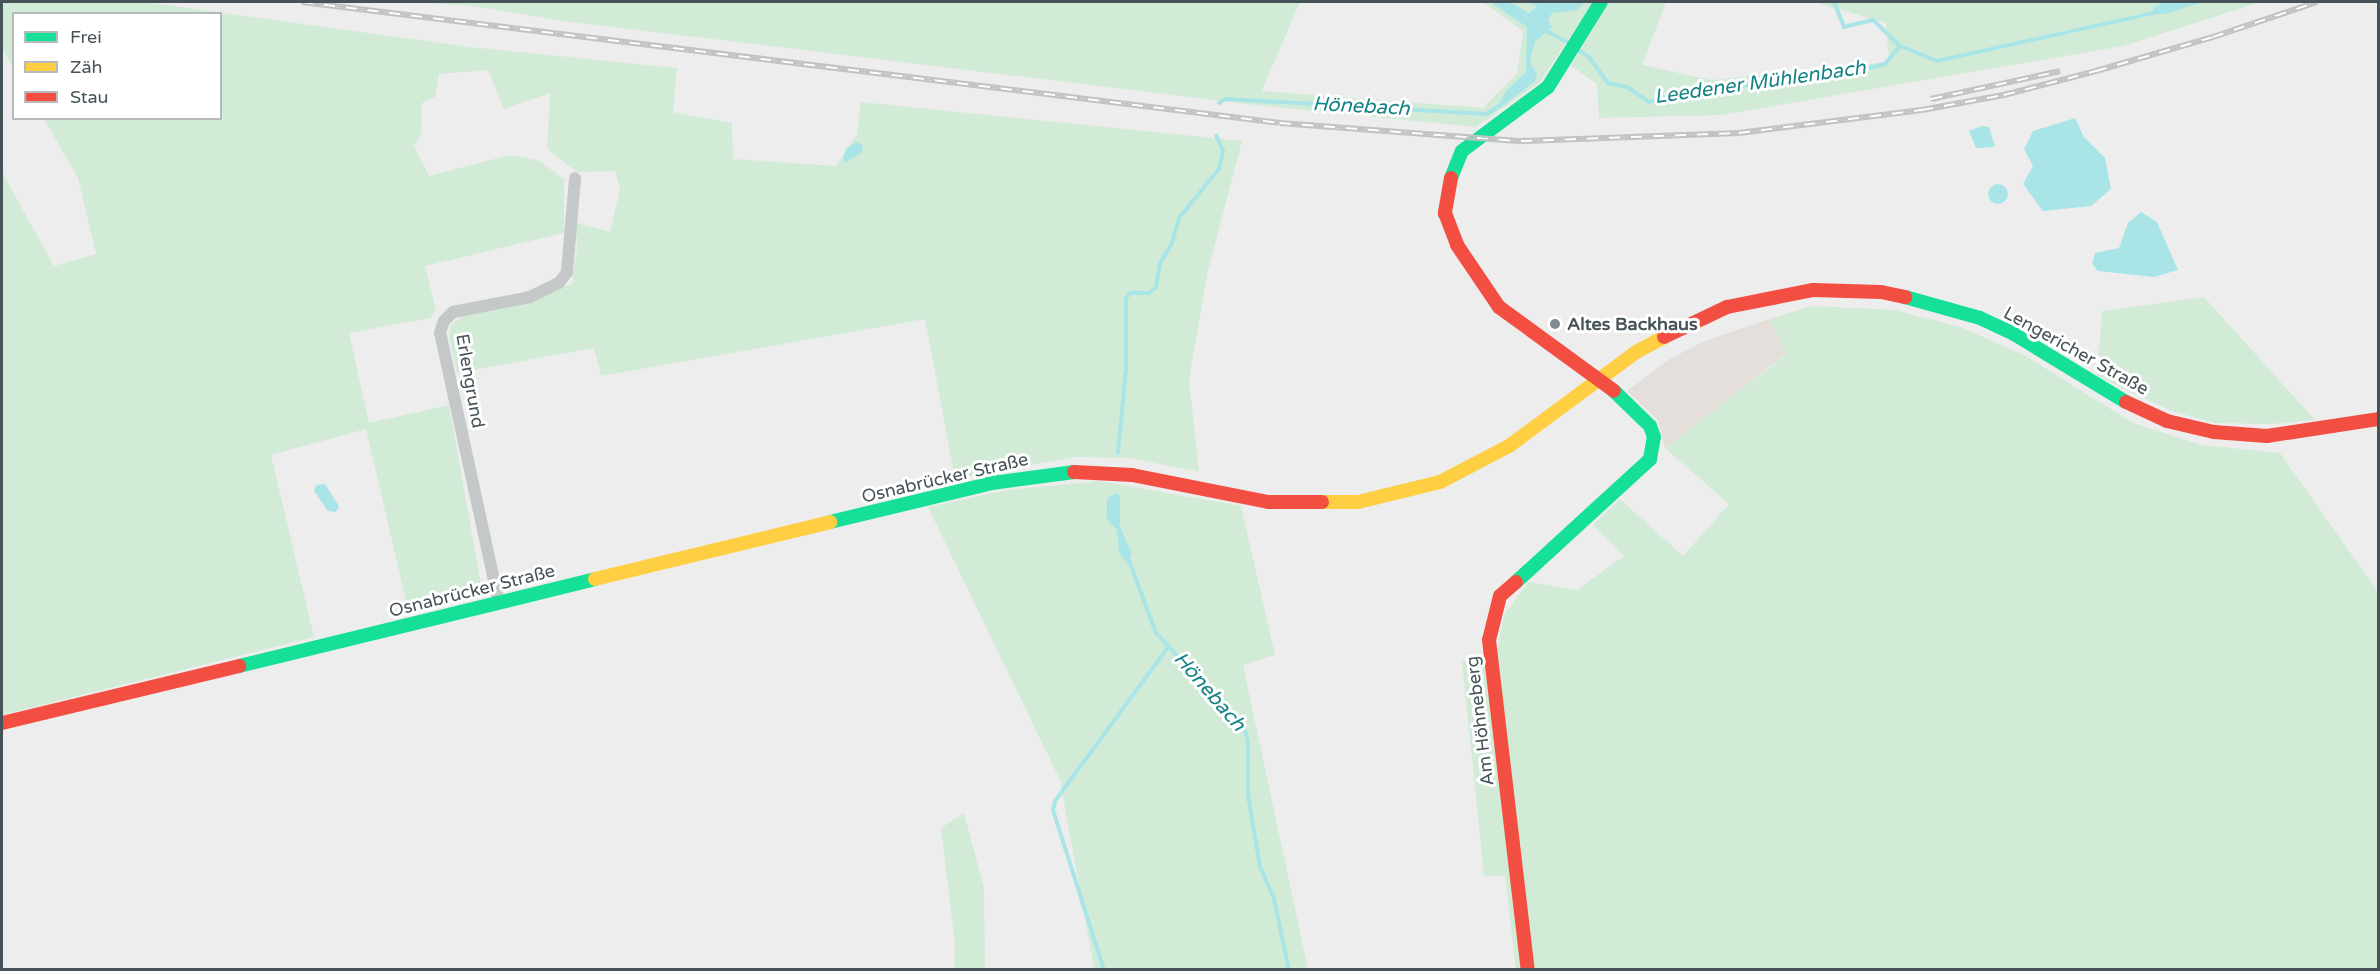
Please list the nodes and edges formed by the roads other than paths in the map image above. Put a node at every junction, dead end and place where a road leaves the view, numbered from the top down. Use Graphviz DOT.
graph roads {
  1 [pos="1601,2"];
  2 [pos="575,178"];
  3 [pos="1934,303"];
  4 [pos="1600,378"];
  5 [pos="2379,419"];
  6 [pos="499,603"];
  7 [pos="2,723"];
  8 [pos="1528,969"];
  1 -- 4 [label="main road"];
  2 -- 6 [label="street, Erlengrund"];
  3 -- 4 [label="main road, Osnabrücker Straße"];
  3 -- 5 [label="main road, Lengericher Straße"];
  4 -- 6 [label="main road, Osnabrücker Straße"];
  4 -- 8 [label="main road, Am Höhneberg"];
  6 -- 7 [label="main road, Osnabrücker Straße"];
}
